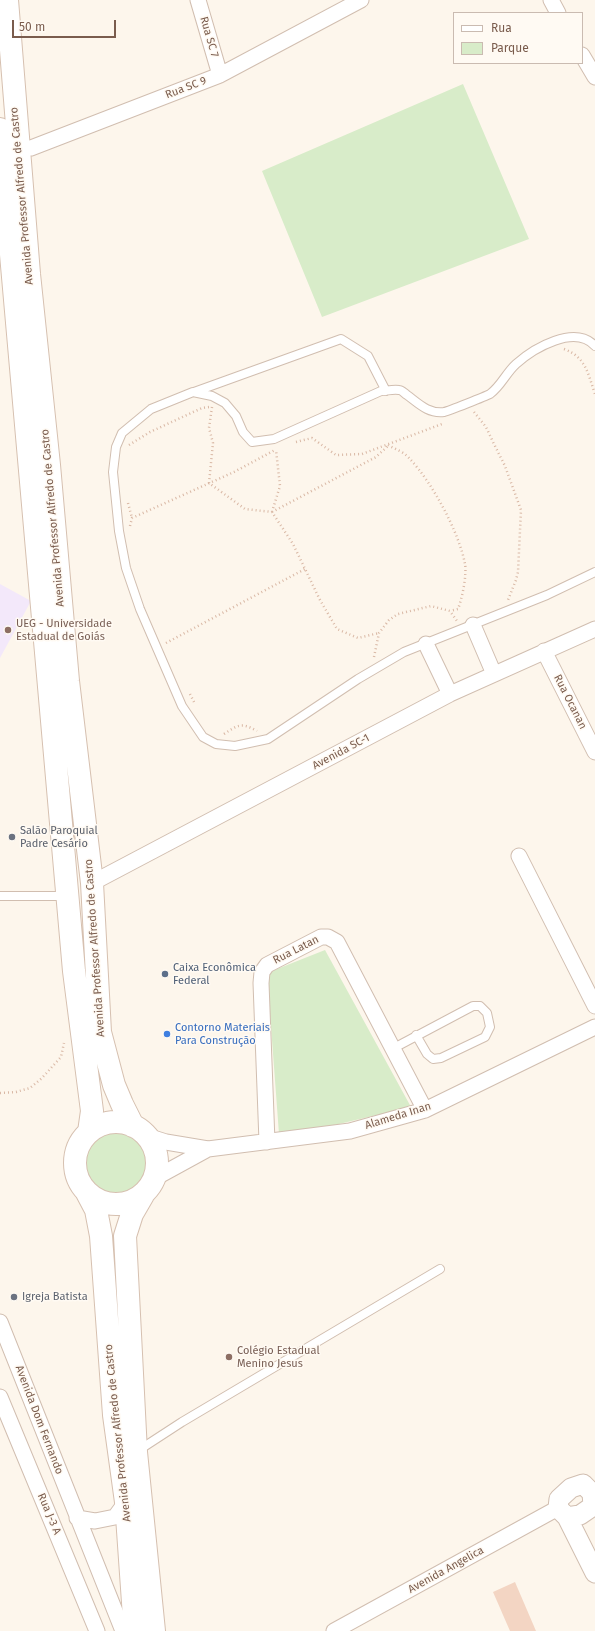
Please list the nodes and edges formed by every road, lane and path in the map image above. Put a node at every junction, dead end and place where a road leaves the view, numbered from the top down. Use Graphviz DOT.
graph roads {
  1 [pos="7,0"];
  2 [pos="198,0"];
  3 [pos="361,0"];
  4 [pos="550,0"];
  5 [pos="557,12"];
  6 [pos="583,57"];
  7 [pos="220,75"];
  8 [pos="595,77"];
  9 [pos="0,129"];
  10 [pos="10,151"];
  11 [pos="595,346"];
  12 [pos="561,349"];
  13 [pos="386,390"];
  14 [pos="193,392"];
  15 [pos="595,394"];
  16 [pos="212,406"];
  17 [pos="219,408"];
  18 [pos="478,408"];
  19 [pos="448,422"];
  20 [pos="415,433"];
  21 [pos="294,442"];
  22 [pos="388,445"];
  23 [pos="282,447"];
  24 [pos="128,450"];
  25 [pos="276,450"];
  26 [pos="260,452"];
  27 [pos="269,454"];
  28 [pos="209,483"];
  29 [pos="127,500"];
  30 [pos="272,512"];
  31 [pos="132,518"];
  32 [pos="128,531"];
  33 [pos="305,569"];
  34 [pos="595,572"];
  35 [pos="505,606"];
  36 [pos="450,611"];
  37 [pos="466,624"];
  38 [pos="595,629"];
  39 [pos="379,634"];
  40 [pos="163,637"];
  41 [pos="165,643"];
  42 [pos="426,644"];
  43 [pos="168,648"];
  44 [pos="544,651"];
  45 [pos="373,661"];
  46 [pos="494,674"];
  47 [pos="187,688"];
  48 [pos="450,694"];
  49 [pos="197,708"];
  50 [pos="259,732"];
  51 [pos="222,735"];
  52 [pos="595,752"];
  53 [pos="519,856"];
  54 [pos="92,883"];
  55 [pos="0,896"];
  56 [pos="67,896"];
  57 [pos="595,1006"];
  58 [pos="595,1027"];
  59 [pos="416,1035"];
  60 [pos="392,1049"];
  61 [pos="425,1110"];
  62 [pos="140,1131"];
  63 [pos="89,1132"];
  64 [pos="267,1142"];
  65 [pos="208,1149"];
  66 [pos="148,1187"];
  67 [pos="86,1191"];
  68 [pos="440,1269"];
  69 [pos="0,1322"];
  70 [pos="0,1397"];
  71 [pos="136,1452"];
  72 [pos="594,1501"];
  73 [pos="126,1502"];
  74 [pos="563,1513"];
  75 [pos="77,1518"];
  76 [pos="595,1573"];
  77 [pos="97,1631"];
  78 [pos="122,1631"];
  79 [pos="135,1631"];
  80 [pos="154,1631"];
  81 [pos="334,1631"];
  1 -- 10 [label="main road, Avenida Professor Alfredo de Castro"];
  2 -- 7 [label="street, Rua SC 7"];
  3 -- 7 [label="street, Rua SC 9"];
  4 -- 5 [label="street"];
  6 -- 8 [label="street"];
  7 -- 10 [label="street, Rua SC 9"];
  9 -- 10 [label="main road, Avenida Professor Alfredo de Castro"];
  10 -- 54 [label="main road, Avenida Professor Alfredo de Castro"];
  10 -- 56 [label="main road, Avenida Professor Alfredo de Castro"];
  11 -- 13 [label="lane"];
  12 -- 15 [label="path"];
  13 -- 14 [label="lane"];
  13 -- 14 [label="lane"];
  14 -- 42 [label="lane"];
  16 -- 17 [label="path"];
  16 -- 24 [label="path"];
  16 -- 28 [label="path"];
  18 -- 35 [label="path"];
  19 -- 20 [label="path"];
  20 -- 21 [label="path"];
  20 -- 22 [label="path"];
  22 -- 30 [label="path"];
  22 -- 36 [label="path"];
  23 -- 25 [label="path"];
  25 -- 27 [label="path"];
  25 -- 30 [label="path"];
  26 -- 27 [label="path"];
  27 -- 28 [label="path"];
  28 -- 30 [label="path"];
  28 -- 31 [label="path"];
  29 -- 31 [label="path"];
  30 -- 33 [label="path"];
  31 -- 32 [label="path"];
  33 -- 39 [label="path"];
  33 -- 41 [label="path"];
  34 -- 37 [label="lane"];
  36 -- 37 [label="path"];
  36 -- 39 [label="path"];
  37 -- 42 [label="lane"];
  37 -- 46 [label="street"];
  38 -- 44 [label="street, Avenida SC-1"];
  39 -- 45 [label="path"];
  40 -- 41 [label="path"];
  41 -- 43 [label="path"];
  42 -- 48 [label="street"];
  44 -- 46 [label="street, Avenida SC-1"];
  44 -- 52 [label="street, Rua Ocanan"];
  46 -- 48 [label="street, Avenida SC-1"];
  47 -- 49 [label="path"];
  48 -- 54 [label="street, Avenida SC-1"];
  50 -- 51 [label="path"];
  53 -- 57 [label="street"];
  54 -- 62 [label="main road, Avenida Professor Alfredo de Castro"];
  55 -- 56 [label="lane"];
  56 -- 63 [label="main road, Avenida Professor Alfredo de Castro"];
  58 -- 61 [label="street, Alameda Inan"];
  59 -- 59 [label="lane"];
  59 -- 60 [label="lane"];
  60 -- 61 [label="street, Rua Latan"];
  60 -- 64 [label="street, Rua Latan"];
  61 -- 64 [label="street, Alameda Inan"];
  62 -- 63 [label="main road"];
  62 -- 65 [label="street, Alameda Inan"];
  62 -- 66 [label="main road"];
  63 -- 67 [label="main road"];
  64 -- 65 [label="street, Alameda Inan"];
  65 -- 66 [label="street, Alameda Inan"];
  66 -- 67 [label="main road"];
  66 -- 71 [label="main road, Avenida Professor Alfredo de Castro"];
  67 -- 73 [label="main road, Avenida Professor Alfredo de Castro"];
  68 -- 71 [label="lane"];
  69 -- 75 [label="street, Avenida Dom Fernando"];
  70 -- 77 [label="street, Rua J-3 A"];
  71 -- 80 [label="main road, Avenida Professor Alfredo de Castro"];
  72 -- 74 [label="street"];
  72 -- 74 [label="street"];
  73 -- 75 [label="street"];
  73 -- 79 [label="main road, Avenida Professor Alfredo de Castro"];
  74 -- 76 [label="street"];
  74 -- 81 [label="street, Avenida Angelica"];
  75 -- 78 [label="street, Avenida Dom Fernando"];
}
